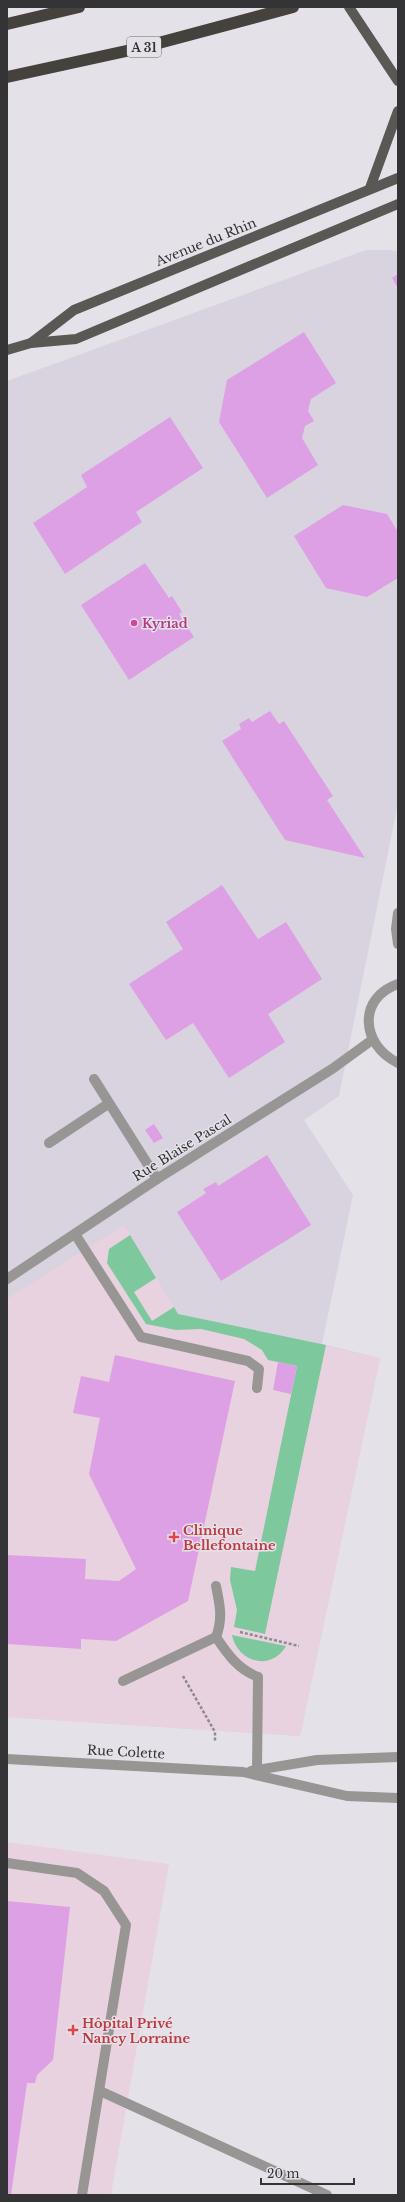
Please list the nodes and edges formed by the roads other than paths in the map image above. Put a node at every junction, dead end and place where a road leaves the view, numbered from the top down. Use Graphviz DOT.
graph roads {
  1 [pos="79,7"];
  2 [pos="293,7"];
  3 [pos="348,7"];
  4 [pos="7,24"];
  5 [pos="7,78"];
  6 [pos="398,81"];
  7 [pos="398,110"];
  8 [pos="398,178"];
  9 [pos="370,188"];
  10 [pos="398,204"];
  11 [pos="30,343"];
  12 [pos="7,350"];
  13 [pos="398,913"];
  14 [pos="398,944"];
  15 [pos="398,984"];
  16 [pos="372,1040"];
  17 [pos="398,1063"];
  18 [pos="94,1079"];
  19 [pos="108,1104"];
  20 [pos="48,1143"];
  21 [pos="157,1179"];
  22 [pos="75,1234"];
  23 [pos="7,1279"];
  24 [pos="257,1388"];
  25 [pos="216,1586"];
  26 [pos="216,1637"];
  27 [pos="123,1682"];
  28 [pos="398,1757"];
  29 [pos="7,1759"];
  30 [pos="257,1770"];
  31 [pos="243,1772"];
  32 [pos="398,1798"];
  33 [pos="7,1863"];
  34 [pos="100,2091"];
  35 [pos="82,2195"];
  36 [pos="327,2195"];
  1 -- 4 [label="highway"];
  2 -- 5 [label="highway, A 31"];
  3 -- 6 [label="main road"];
  7 -- 9 [label="main road"];
  8 -- 9 [label="main road, Avenue du Rhin"];
  9 -- 11 [label="main road, Avenue du Rhin"];
  10 -- 11 [label="main road, Avenue du Rhin"];
  11 -- 12 [label="main road, Avenue du Rhin"];
  13 -- 14 [label="street"];
  15 -- 16 [label="street"];
  16 -- 17 [label="street"];
  16 -- 21 [label="street, Rue Blaise Pascal"];
  18 -- 19 [label="street"];
  19 -- 20 [label="street"];
  19 -- 21 [label="street"];
  21 -- 22 [label="street, Rue Blaise Pascal"];
  22 -- 23 [label="street, Rue Blaise Pascal"];
  22 -- 24 [label="street"];
  25 -- 26 [label="street"];
  26 -- 27 [label="street"];
  26 -- 30 [label="street"];
  28 -- 30 [label="street, Rue Colette"];
  29 -- 31 [label="street, Rue Colette"];
  30 -- 31 [label="street, Rue Colette"];
  31 -- 32 [label="street, Rue Colette"];
  33 -- 34 [label="street"];
  34 -- 35 [label="street"];
  34 -- 36 [label="street"];
}
